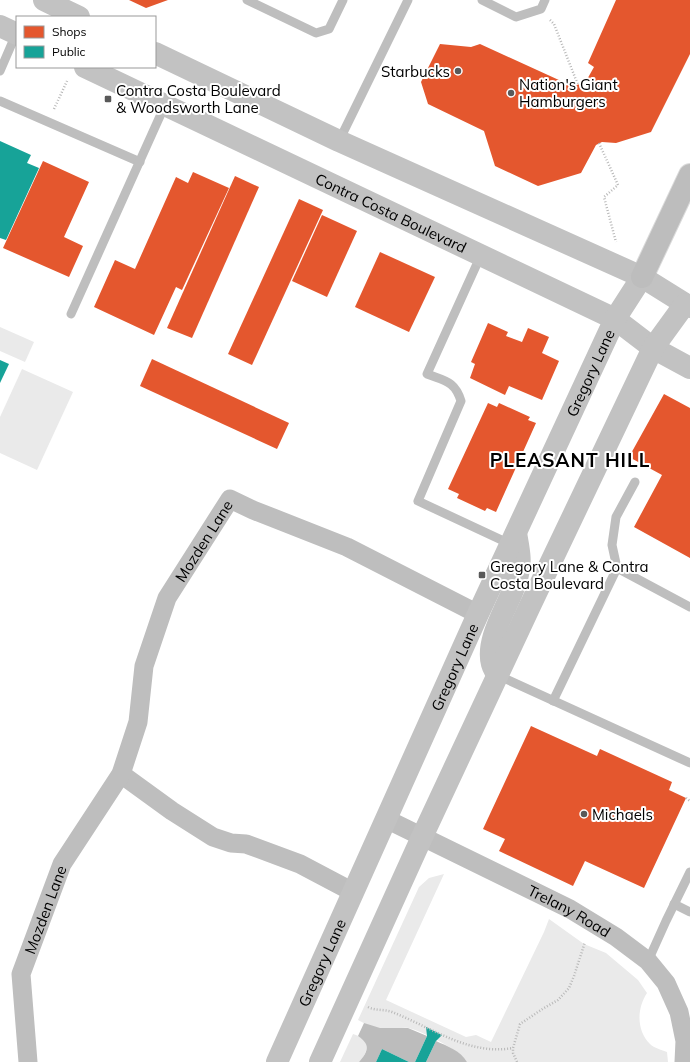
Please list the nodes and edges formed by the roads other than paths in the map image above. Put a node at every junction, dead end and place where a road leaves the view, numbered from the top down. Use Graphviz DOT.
graph roads {
  1 [pos="44,0"];
  2 [pos="246,0"];
  3 [pos="343,0"];
  4 [pos="408,0"];
  5 [pos="482,0"];
  6 [pos="543,4"];
  7 [pos="77,16"];
  8 [pos="11,32"];
  9 [pos="156,53"];
  10 [pos="0,71"];
  11 [pos="77,72"];
  12 [pos="0,101"];
  13 [pos="165,105"];
  14 [pos="339,141"];
  15 [pos="140,162"];
  16 [pos="690,175"];
  17 [pos="481,255"];
  18 [pos="633,273"];
  19 [pos="688,302"];
  20 [pos="71,314"];
  21 [pos="615,319"];
  22 [pos="653,348"];
  23 [pos="690,368"];
  24 [pos="635,482"];
  25 [pos="514,539"];
  26 [pos="617,568"];
  27 [pos="690,608"];
  28 [pos="478,614"];
  29 [pos="497,675"];
  30 [pos="553,701"];
  31 [pos="690,763"];
  32 [pos="121,774"];
  33 [pos="386,820"];
  34 [pos="422,837"];
  35 [pos="690,872"];
  36 [pos="354,892"];
  37 [pos="674,904"];
  38 [pos="690,912"];
  39 [pos="648,961"];
  40 [pos="28,1062"];
  41 [pos="277,1062"];
  42 [pos="320,1062"];
  43 [pos="684,1062"];
  1 -- 7 [label="main road"];
  2 -- 3 [label="lane"];
  4 -- 14 [label="lane"];
  5 -- 6 [label="lane"];
  8 -- 10 [label="lane"];
  9 -- 14 [label="main road"];
  11 -- 13 [label="main road, Contra Costa Boulevard"];
  12 -- 15 [label="lane"];
  13 -- 15 [label="lane"];
  13 -- 17 [label="main road, Contra Costa Boulevard"];
  14 -- 18 [label="main road"];
  15 -- 20 [label="lane"];
  16 -- 18 [label="highway"];
  17 -- 21 [label="main road, Contra Costa Boulevard"];
  17 -- 25 [label="lane"];
  18 -- 19 [label="main road"];
  18 -- 21 [label="main road, Gregory Lane"];
  19 -- 22 [label="main road"];
  21 -- 22 [label="main road, Contra Costa Boulevard"];
  21 -- 25 [label="main road, Gregory Lane"];
  22 -- 23 [label="main road, Contra Costa Boulevard"];
  22 -- 29 [label="main road"];
  24 -- 26 [label="lane"];
  25 -- 28 [label="main road, Gregory Lane"];
  25 -- 29 [label="main road"];
  26 -- 27 [label="lane"];
  26 -- 30 [label="lane"];
  28 -- 32 [label="street, Mozden Lane"];
  28 -- 33 [label="main road, Gregory Lane"];
  29 -- 30 [label="lane"];
  29 -- 34 [label="main road"];
  30 -- 31 [label="lane"];
  32 -- 36 [label="street"];
  32 -- 40 [label="street, Mozden Lane"];
  33 -- 34 [label="street, Trelany Road"];
  33 -- 36 [label="main road, Gregory Lane"];
  34 -- 39 [label="street, Trelany Road"];
  34 -- 42 [label="main road"];
  35 -- 37 [label="lane"];
  36 -- 41 [label="main road, Gregory Lane"];
  37 -- 38 [label="lane"];
  37 -- 39 [label="lane"];
  39 -- 43 [label="street, Trelany Road"];
}
